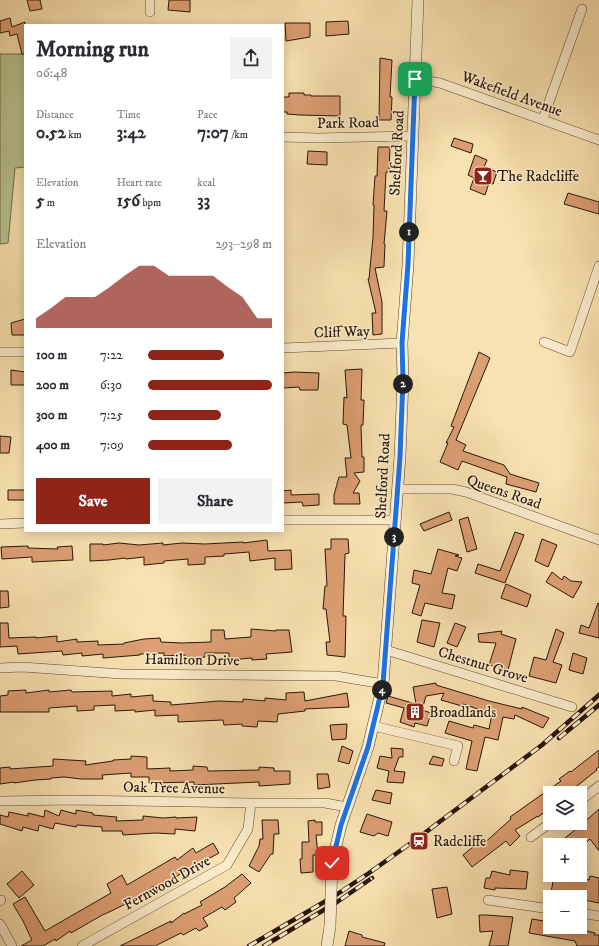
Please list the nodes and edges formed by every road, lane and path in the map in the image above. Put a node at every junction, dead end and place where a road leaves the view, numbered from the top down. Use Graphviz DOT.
graph roads {
  1 [pos="150,0"];
  2 [pos="418,0"];
  3 [pos="582,9"];
  4 [pos="150,12"];
  5 [pos="415,79"];
  6 [pos="543,120"];
  7 [pos="413,136"];
  8 [pos="284,137"];
  9 [pos="599,140"];
  10 [pos="599,266"];
  11 [pos="544,342"];
  12 [pos="402,343"];
  13 [pos="284,348"];
  14 [pos="0,352"];
  15 [pos="24,352"];
  16 [pos="397,488"];
  17 [pos="284,520"];
  18 [pos="395,520"];
  19 [pos="24,523"];
  20 [pos="0,524"];
  21 [pos="599,540"];
  22 [pos="386,650"];
  23 [pos="0,668"];
  24 [pos="383,684"];
  25 [pos="572,707"];
  26 [pos="373,726"];
  27 [pos="454,761"];
  28 [pos="599,786"];
  29 [pos="587,795"];
  30 [pos="0,801"];
  31 [pos="251,803"];
  32 [pos="347,807"];
  33 [pos="543,828"];
  34 [pos="531,837"];
  35 [pos="488,900"];
  36 [pos="543,907"];
  37 [pos="587,914"];
  38 [pos="599,916"];
  39 [pos="0,924"];
  40 [pos="12,946"];
  41 [pos="82,946"];
  42 [pos="327,946"];
  1 -- 4 [label="street"];
  2 -- 5 [label="street, Shelford Road"];
  3 -- 6 [label="street"];
  5 -- 6 [label="street, Wakefield Avenue"];
  5 -- 7 [label="street, Shelford Road"];
  6 -- 9 [label="street, Wakefield Avenue"];
  7 -- 8 [label="street, Park Road"];
  7 -- 12 [label="street, Shelford Road"];
  10 -- 11 [label="street"];
  12 -- 13 [label="street, Cliff Way"];
  12 -- 16 [label="street, Shelford Road"];
  14 -- 15 [label="street"];
  16 -- 18 [label="street, Shelford Road"];
  16 -- 21 [label="street, Queens Road"];
  17 -- 18 [label="street"];
  18 -- 22 [label="street, Shelford Road"];
  19 -- 20 [label="street"];
  22 -- 24 [label="street, Shelford Road"];
  22 -- 25 [label="street, Chestnut Grove"];
  23 -- 24 [label="street, Hamilton Drive"];
  24 -- 26 [label="street, Shelford Road"];
  26 -- 27 [label="street"];
  26 -- 32 [label="street, Shelford Road"];
  28 -- 29 [label="street"];
  30 -- 31 [label="street, Oak Tree Avenue"];
  31 -- 32 [label="street, Oak Tree Avenue"];
  31 -- 41 [label="street, Fernwood Drive"];
  32 -- 42 [label="street, Shelford Road, bridge"];
  33 -- 34 [label="street"];
  35 -- 36 [label="street"];
  37 -- 38 [label="street"];
  39 -- 40 [label="street"];
}
